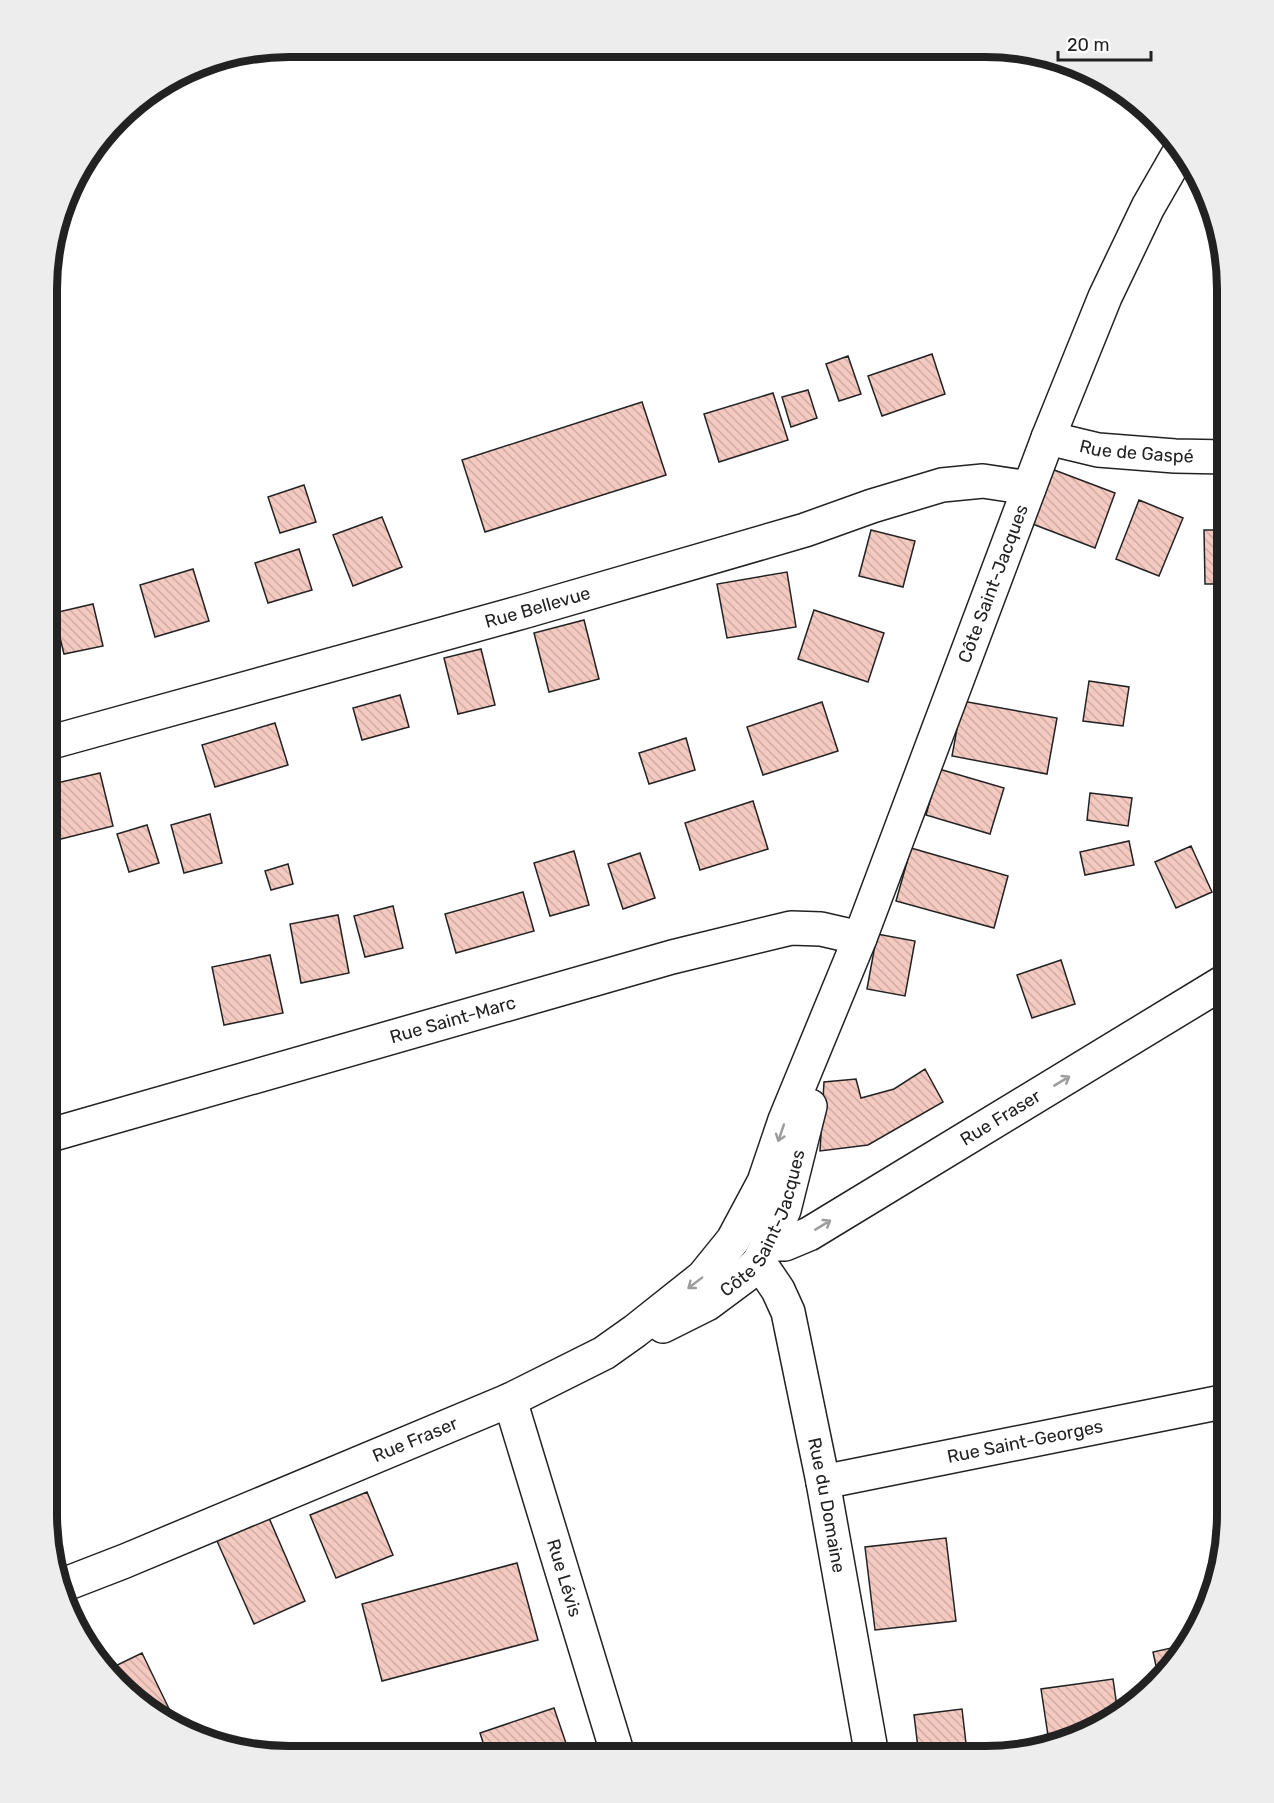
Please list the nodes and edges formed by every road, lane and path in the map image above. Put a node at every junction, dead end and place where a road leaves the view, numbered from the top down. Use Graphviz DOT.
graph roads {
  1 [pos="1176,158"];
  2 [pos="1048,438"];
  3 [pos="1217,457"];
  4 [pos="1029,488"];
  5 [pos="57,741"];
  6 [pos="860,938"];
  7 [pos="1217,986"];
  8 [pos="826,1021"];
  9 [pos="57,1133"];
  10 [pos="733,1240"];
  11 [pos="764,1253"];
  12 [pos="604,1353"];
  13 [pos="510,1401"];
  14 [pos="1217,1403"];
  15 [pos="823,1482"];
  16 [pos="67,1583"];
  17 [pos="615,1746"];
  18 [pos="870,1746"];
  1 -- 2 [label="street, Côte Saint-Jacques"];
  2 -- 3 [label="street, Rue de Gaspé"];
  2 -- 4 [label="street, Côte Saint-Jacques"];
  4 -- 5 [label="street, Rue Bellevue"];
  4 -- 6 [label="street, Côte Saint-Jacques"];
  6 -- 8 [label="street, Côte Saint-Jacques"];
  6 -- 9 [label="street, Rue Saint-Marc"];
  11 -- 7 [label="street, Rue Fraser, one-way"];
  8 -- 10 [label="street, Côte Saint-Jacques, one-way"];
  8 -- 11 [label="street, Côte Saint-Jacques"];
  10 -- 12 [label="street, Rue Fraser, one-way"];
  11 -- 12 [label="street, Côte Saint-Jacques"];
  11 -- 15 [label="street, Rue du Domaine"];
  12 -- 13 [label="street, Rue Fraser"];
  13 -- 16 [label="street, Rue Fraser"];
  13 -- 17 [label="street, Rue Lévis"];
  14 -- 15 [label="street, Rue Saint-Georges"];
  15 -- 18 [label="street, Rue du Domaine"];
}
